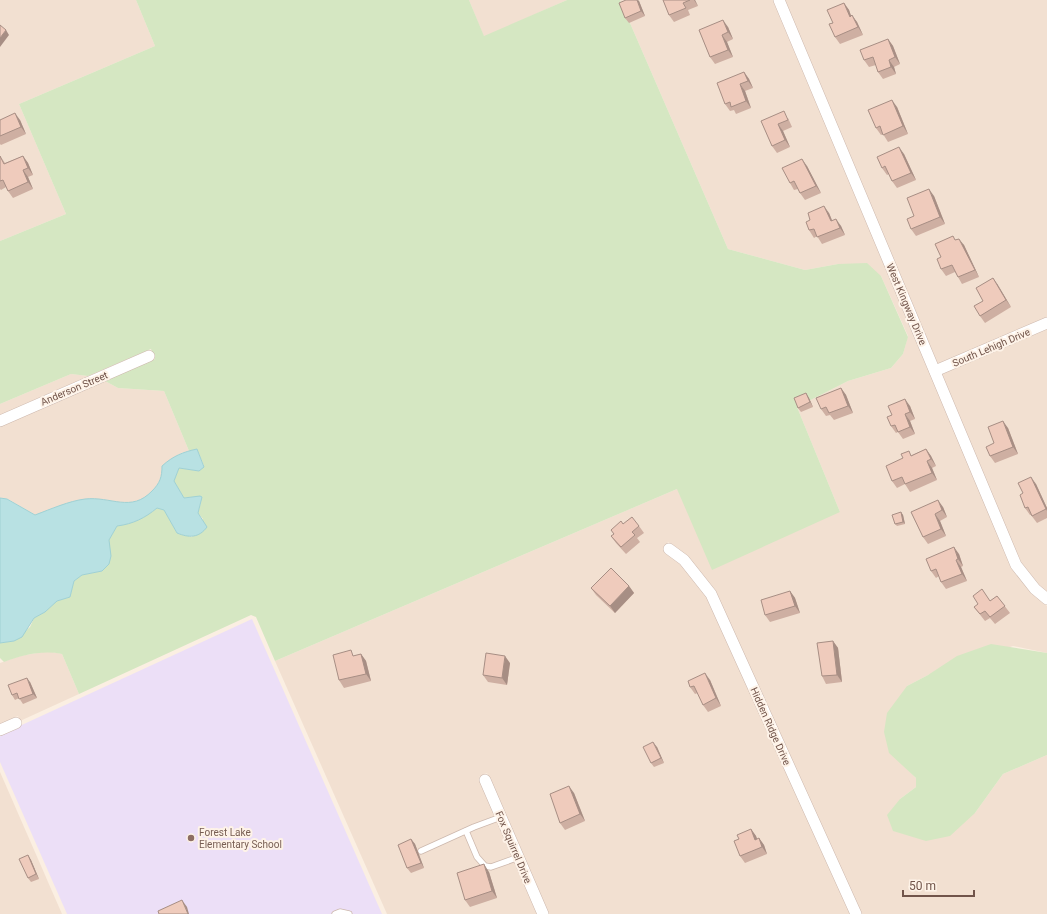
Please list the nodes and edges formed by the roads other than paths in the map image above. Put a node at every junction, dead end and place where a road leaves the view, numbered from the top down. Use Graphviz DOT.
graph roads {
  1 [pos="779,0"];
  2 [pos="1047,323"];
  3 [pos="149,356"];
  4 [pos="935,371"];
  5 [pos="0,421"];
  6 [pos="670,549"];
  7 [pos="1047,599"];
  8 [pos="16,723"];
  9 [pos="0,730"];
  10 [pos="485,780"];
  11 [pos="501,817"];
  12 [pos="466,830"];
  13 [pos="421,851"];
  14 [pos="518,857"];
  15 [pos="335,914"];
  16 [pos="349,914"];
  17 [pos="543,914"];
  18 [pos="856,914"];
  1 -- 4 [label="street, West Kingway Drive"];
  2 -- 4 [label="street, South Lehigh Drive"];
  3 -- 5 [label="street, Anderson Street"];
  4 -- 7 [label="street, West Kingway Drive"];
  6 -- 18 [label="street, Hidden Ridge Drive"];
  8 -- 9 [label="street"];
  10 -- 11 [label="street, Fox Squirrel Drive"];
  11 -- 12 [label="lane"];
  11 -- 14 [label="street, Fox Squirrel Drive"];
  12 -- 13 [label="lane"];
  12 -- 14 [label="lane"];
  14 -- 17 [label="street, Fox Squirrel Drive"];
  15 -- 16 [label="lane"];
}
